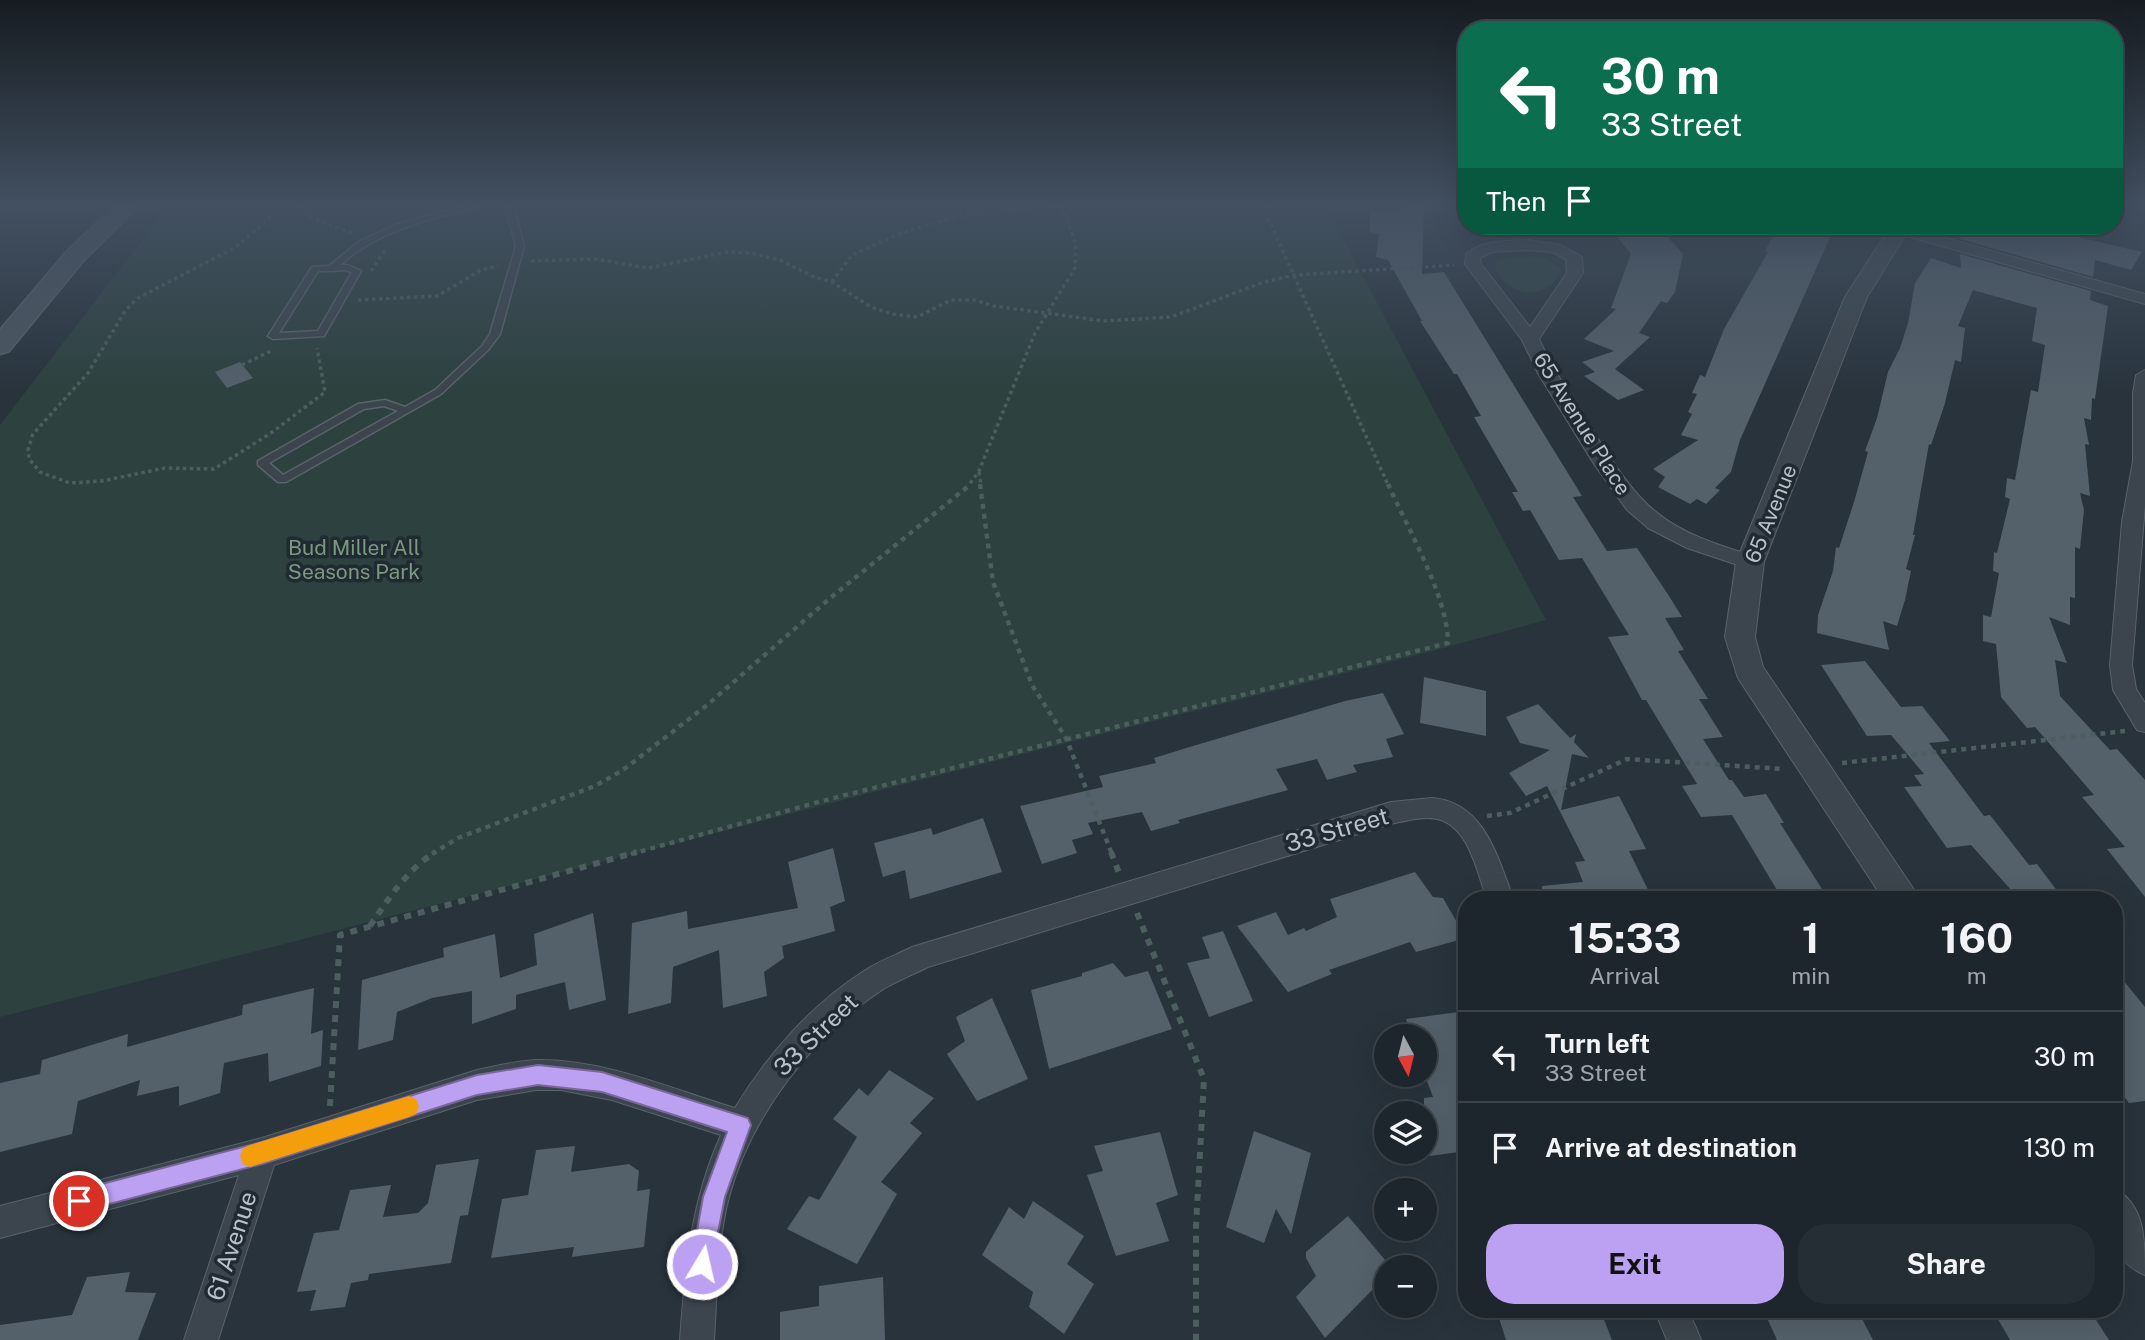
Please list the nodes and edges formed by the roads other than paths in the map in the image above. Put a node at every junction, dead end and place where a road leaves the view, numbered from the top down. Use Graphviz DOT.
graph roads {
  1 [pos="66,268"];
  2 [pos="331,268"];
  3 [pos="338,268"];
  4 [pos="347,268"];
  5 [pos="514,268"];
  6 [pos="1476,268"];
  7 [pos="1575,268"];
  8 [pos="1873,268"];
  9 [pos="2036,268"];
  10 [pos="2145,299"];
  11 [pos="1530,339"];
  12 [pos="0,346"];
  13 [pos="2145,375"];
  14 [pos="405,410"];
  15 [pos="2144,461"];
  16 [pos="1750,562"];
  17 [pos="2136,727"];
  18 [pos="1497,891"];
  19 [pos="1898,891"];
  20 [pos="740,1125"];
  21 [pos="262,1153"];
  22 [pos="0,1222"];
  23 [pos="2123,1222"];
  24 [pos="2145,1254"];
  25 [pos="1675,1318"];
  26 [pos="201,1340"];
  27 [pos="697,1340"];
  28 [pos="1684,1340"];
  1 -- 12 [label="main road"];
  2 -- 3 [label="lane"];
  2 -- 4 [label="lane"];
  5 -- 14 [label="lane"];
  6 -- 11 [label="street, 65 Avenue Place"];
  7 -- 11 [label="street, 65 Avenue Place"];
  8 -- 16 [label="street, 65 Avenue"];
  9 -- 10 [label="street"];
  11 -- 16 [label="street, 65 Avenue Place"];
  13 -- 15 [label="street"];
  14 -- 14 [label="lane"];
  15 -- 17 [label="street"];
  16 -- 19 [label="street, 65 Avenue"];
  18 -- 20 [label="street, 33 Street"];
  20 -- 21 [label="street"];
  20 -- 27 [label="street, 33 Street"];
  21 -- 22 [label="street"];
  21 -- 26 [label="street, 61 Avenue"];
  23 -- 24 [label="street"];
  25 -- 28 [label="street"];
}
